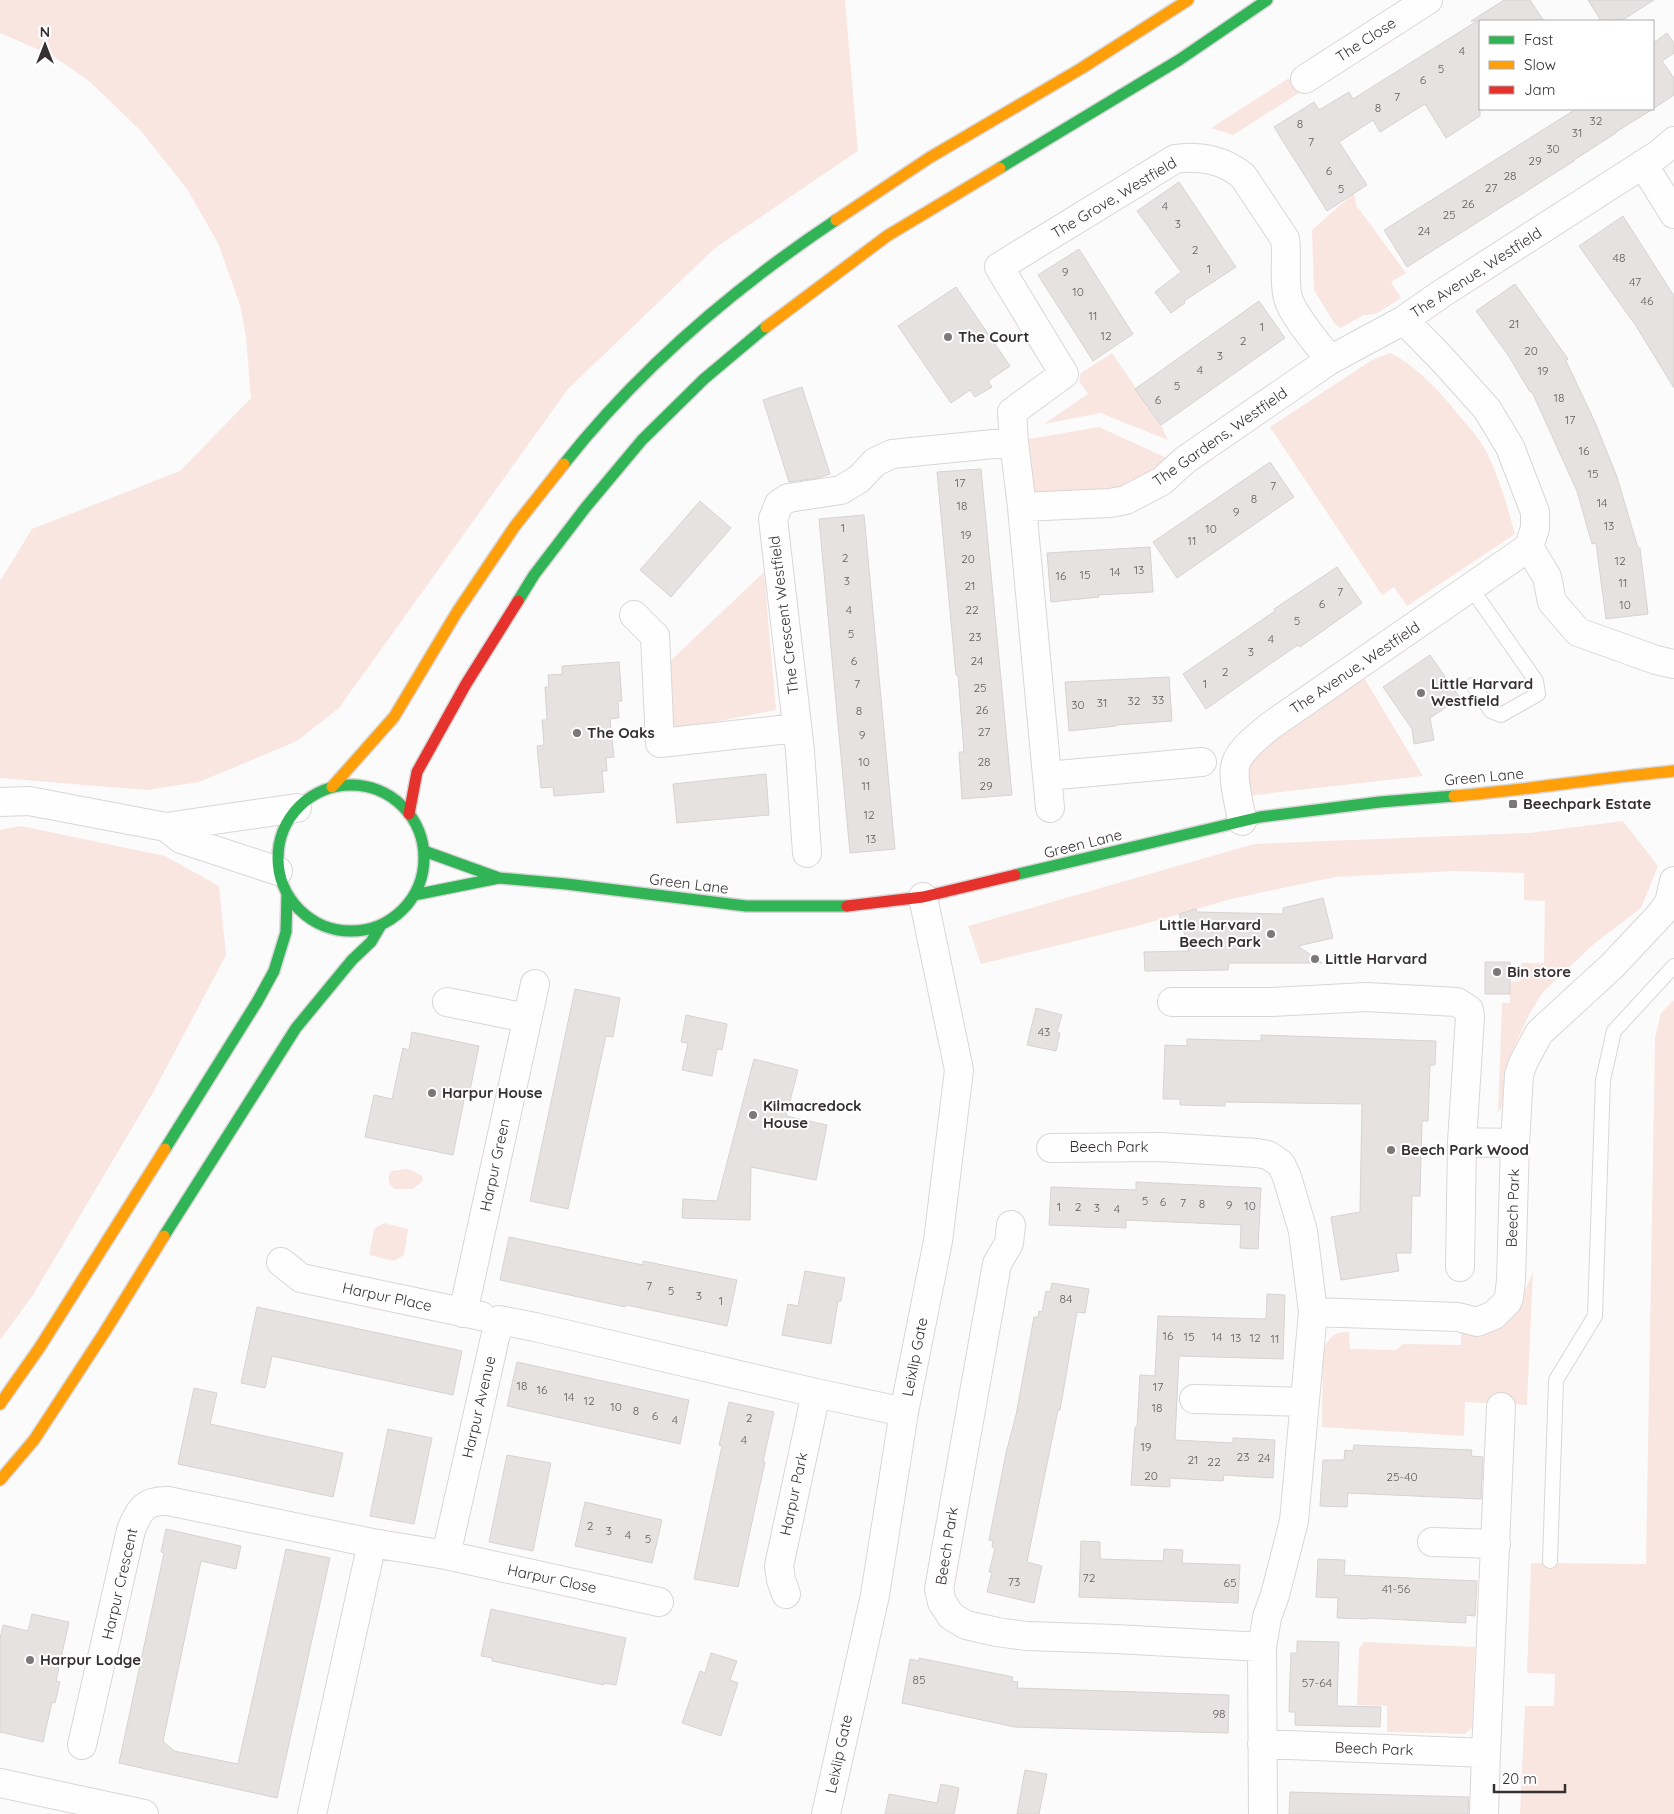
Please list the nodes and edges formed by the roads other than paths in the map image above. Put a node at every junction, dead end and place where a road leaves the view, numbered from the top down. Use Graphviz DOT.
graph roads {
  1 [pos="1188,0"];
  2 [pos="1267,0"];
  3 [pos="1426,1"];
  4 [pos="1305,79"];
  5 [pos="1674,141"];
  6 [pos="1643,164"];
  7 [pos="1674,214"];
  8 [pos="1404,320"];
  9 [pos="1330,360"];
  10 [pos="1014,442"];
  11 [pos="1022,507"];
  12 [pos="1529,547"];
  13 [pos="1471,588"];
  14 [pos="634,615"];
  15 [pos="1674,664"];
  16 [pos="1473,685"];
  17 [pos="797,728"];
  18 [pos="1202,762"];
  19 [pos="1674,771"];
  20 [pos="1047,776"];
  21 [pos="332,788"];
  22 [pos="0,802"];
  23 [pos="297,808"];
  24 [pos="1050,808"];
  25 [pos="409,814"];
  26 [pos="1242,821"];
  27 [pos="166,826"];
  28 [pos="424,851"];
  29 [pos="807,853"];
  30 [pos="499,878"];
  31 [pos="1674,881"];
  32 [pos="283,883"];
  33 [pos="414,895"];
  34 [pos="923,898"];
  35 [pos="381,925"];
  36 [pos="1674,966"];
  37 [pos="535,984"];
  38 [pos="447,1002"];
  39 [pos="1172,1002"];
  40 [pos="527,1018"];
  41 [pos="1462,1142"];
  42 [pos="1515,1144"];
  43 [pos="1051,1148"];
  44 [pos="1011,1226"];
  45 [pos="281,1262"];
  46 [pos="1460,1267"];
  47 [pos="1313,1312"];
  48 [pos="463,1313"];
  49 [pos="499,1320"];
  50 [pos="816,1393"];
  51 [pos="1194,1399"];
  52 [pos="1305,1402"];
  53 [pos="0,1404"];
  54 [pos="1501,1407"];
  55 [pos="904,1412"];
  56 [pos="0,1480"];
  57 [pos="1432,1542"];
  58 [pos="372,1543"];
  59 [pos="1496,1544"];
  60 [pos="446,1556"];
  61 [pos="1550,1561"];
  62 [pos="786,1594"];
  63 [pos="658,1602"];
  64 [pos="1262,1647"];
  65 [pos="1262,1744"];
  66 [pos="82,1745"];
  67 [pos="1486,1753"];
  68 [pos="0,1783"];
  69 [pos="144,1814"];
  70 [pos="312,1814"];
  71 [pos="826,1814"];
  72 [pos="1262,1814"];
  73 [pos="1484,1814"];
  1 -- 21 [label="main road"];
  2 -- 25 [label="main road"];
  3 -- 4 [label="street, The Close"];
  5 -- 6 [label="street, The Avenue, Westfield"];
  6 -- 7 [label="street"];
  6 -- 8 [label="street, The Avenue, Westfield"];
  8 -- 9 [label="street, The Gardens, Westfield"];
  8 -- 12 [label="street, The Avenue, Westfield"];
  9 -- 10 [label="street, The Grove, Westfield"];
  9 -- 11 [label="street, The Gardens, Westfield"];
  10 -- 11 [label="street"];
  10 -- 17 [label="street, The Crescent Westfield"];
  11 -- 20 [label="street"];
  12 -- 13 [label="street, The Avenue, Westfield"];
  12 -- 15 [label="street"];
  13 -- 16 [label="lane"];
  13 -- 26 [label="street, The Avenue, Westfield"];
  14 -- 17 [label="street"];
  17 -- 29 [label="street, The Crescent Westfield"];
  18 -- 20 [label="street"];
  19 -- 26 [label="main road, Green Lane"];
  20 -- 24 [label="street"];
  21 -- 23 [label="main road"];
  21 -- 25 [label="main road"];
  22 -- 27 [label="street"];
  23 -- 27 [label="street"];
  23 -- 32 [label="main road"];
  25 -- 28 [label="main road"];
  26 -- 34 [label="main road, Green Lane"];
  27 -- 32 [label="street"];
  28 -- 30 [label="main road, Green Lane"];
  28 -- 33 [label="main road"];
  30 -- 33 [label="main road, Green Lane"];
  30 -- 34 [label="main road, Green Lane"];
  31 -- 42 [label="street, Beech Park"];
  32 -- 35 [label="main road"];
  32 -- 53 [label="main road"];
  33 -- 35 [label="main road"];
  34 -- 55 [label="street, Leixlip Gate"];
  35 -- 56 [label="main road"];
  36 -- 61 [label="lane"];
  37 -- 40 [label="street, Harpur Green"];
  38 -- 40 [label="street"];
  39 -- 41 [label="street"];
  40 -- 48 [label="street, Harpur Green"];
  41 -- 42 [label="street"];
  41 -- 46 [label="street"];
  42 -- 47 [label="street, Beech Park"];
  43 -- 47 [label="street, Beech Park"];
  44 -- 64 [label="street, Beech Park"];
  45 -- 48 [label="street, Harpur Place"];
  47 -- 52 [label="street, Beech Park"];
  48 -- 49 [label="street, Harpur Place"];
  49 -- 50 [label="street"];
  49 -- 60 [label="street, Harpur Avenue"];
  50 -- 55 [label="street"];
  50 -- 62 [label="street, Harpur Park"];
  51 -- 52 [label="street"];
  52 -- 64 [label="street, Beech Park"];
  54 -- 59 [label="street"];
  55 -- 71 [label="street, Leixlip Gate"];
  57 -- 59 [label="street"];
  58 -- 60 [label="street"];
  58 -- 66 [label="street, Harpur Crescent"];
  58 -- 70 [label="street"];
  59 -- 67 [label="street"];
  60 -- 63 [label="street, Harpur Close"];
  64 -- 65 [label="street, Beech Park"];
  65 -- 67 [label="street, Beech Park"];
  65 -- 72 [label="street, Beech Park"];
  67 -- 73 [label="street"];
  68 -- 69 [label="street"];
}
